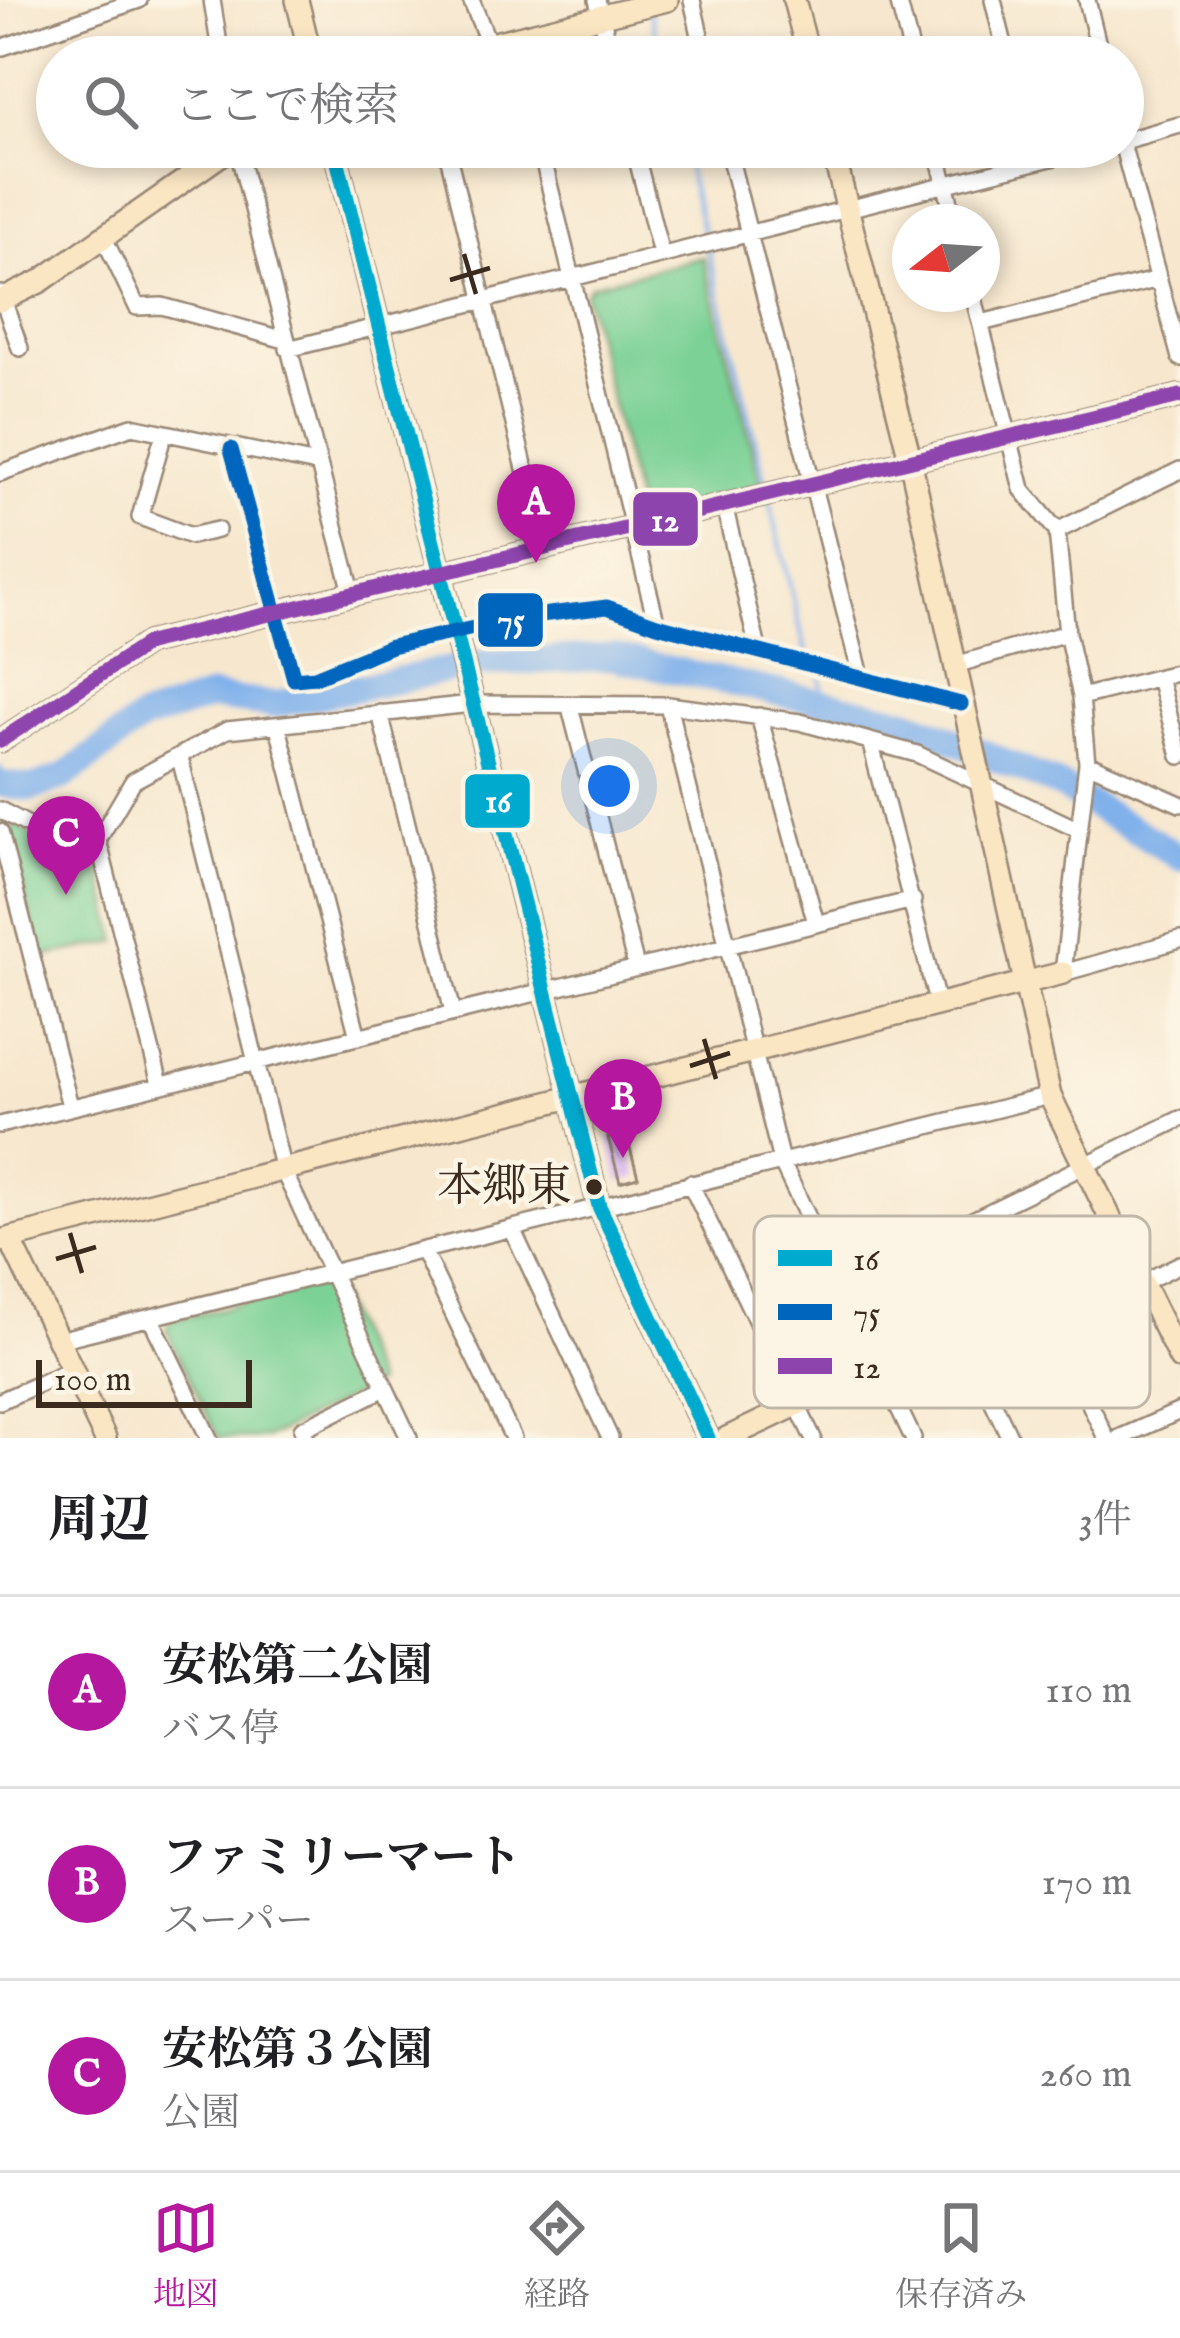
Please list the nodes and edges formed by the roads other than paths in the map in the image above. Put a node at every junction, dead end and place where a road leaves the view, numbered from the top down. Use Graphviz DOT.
graph roads {
  1 [pos="139,0"];
  2 [pos="212,0"];
  3 [pos="297,0"];
  4 [pos="471,0"];
  5 [pos="667,0"];
  6 [pos="692,0"];
  7 [pos="794,0"];
  8 [pos="898,0"];
  9 [pos="993,0"];
  10 [pos="1087,0"];
  11 [pos="599,8"];
  12 [pos="218,36"];
  13 [pos="306,36"];
  14 [pos="486,36"];
  15 [pos="540,36"];
  16 [pos="700,36"];
  17 [pos="803,36"];
  18 [pos="907,36"];
  19 [pos="1002,36"];
  20 [pos="1096,36"];
  21 [pos="0,48"];
  22 [pos="1180,125"];
  23 [pos="1144,137"];
  24 [pos="204,168"];
  25 [pos="240,168"];
  26 [pos="339,168"];
  27 [pos="451,168"];
  28 [pos="545,168"];
  29 [pos="639,168"];
  30 [pos="732,168"];
  31 [pos="838,168"];
  32 [pos="941,168"];
  33 [pos="989,168"];
  34 [pos="1129,168"];
  35 [pos="945,183"];
  36 [pos="950,204"];
  37 [pos="849,210"];
  38 [pos="748,234"];
  39 [pos="103,236"];
  40 [pos="661,254"];
  41 [pos="573,277"];
  42 [pos="1159,279"];
  43 [pos="1,298"];
  44 [pos="482,301"];
  45 [pos="978,312"];
  46 [pos="981,323"];
  47 [pos="379,325"];
  48 [pos="286,344"];
  49 [pos="20,348"];
  50 [pos="1180,358"];
  51 [pos="1180,396"];
  52 [pos="164,433"];
  53 [pos="1010,434"];
  54 [pos="231,449"];
  55 [pos="910,459"];
  56 [pos="316,464"];
  57 [pos="1180,470"];
  58 [pos="0,473"];
  59 [pos="811,482"];
  60 [pos="724,505"];
  61 [pos="634,529"];
  62 [pos="217,530"];
  63 [pos="1057,531"];
  64 [pos="545,550"];
  65 [pos="441,574"];
  66 [pos="353,596"];
  67 [pos="275,615"];
  68 [pos="657,626"];
  69 [pos="1067,633"];
  70 [pos="456,643"];
  71 [pos="758,649"];
  72 [pos="955,665"];
  73 [pos="1180,672"];
  74 [pos="860,676"];
  75 [pos="1159,677"];
  76 [pos="1081,697"];
  77 [pos="471,701"];
  78 [pos="961,704"];
  79 [pos="570,706"];
  80 [pos="668,706"];
  81 [pos="380,713"];
  82 [pos="759,716"];
  83 [pos="278,727"];
  84 [pos="0,741"];
  85 [pos="870,741"];
  86 [pos="1180,756"];
  87 [pos="180,758"];
  88 [pos="1087,763"];
  89 [pos="979,782"];
  90 [pos="1180,804"];
  91 [pos="0,809"];
  92 [pos="1079,830"];
  93 [pos="0,832"];
  94 [pos="98,840"];
  95 [pos="913,900"];
  96 [pos="816,923"];
  97 [pos="1180,940"];
  98 [pos="727,944"];
  99 [pos="636,967"];
  100 [pos="1063,973"];
  101 [pos="1022,984"];
  102 [pos="545,990"];
  103 [pos="938,1006"];
  104 [pos="454,1012"];
  105 [pos="358,1037"];
  106 [pos="753,1052"];
  107 [pos="256,1059"];
  108 [pos="160,1084"];
  109 [pos="1049,1096"];
  110 [pos="572,1098"];
  111 [pos="70,1106"];
  112 [pos="1180,1119"];
  113 [pos="0,1125"];
  114 [pos="782,1161"];
  115 [pos="1084,1165"];
  116 [pos="283,1170"];
  117 [pos="690,1183"];
  118 [pos="599,1206"];
  119 [pos="808,1216"];
  120 [pos="980,1216"];
  121 [pos="1108,1216"];
  122 [pos="512,1231"];
  123 [pos="5,1240"];
  124 [pos="423,1251"];
  125 [pos="1180,1264"];
  126 [pos="331,1275"];
  127 [pos="1150,1278"];
  128 [pos="1150,1298"];
  129 [pos="754,1316"];
  130 [pos="152,1319"];
  131 [pos="58,1340"];
  132 [pos="1180,1359"];
  133 [pos="73,1369"];
  134 [pos="386,1388"];
  135 [pos="0,1401"];
  136 [pos="793,1408"];
  137 [pos="798,1408"];
  138 [pos="898,1408"];
  139 [pos="996,1408"];
  140 [pos="1092,1408"];
  141 [pos="1180,1411"];
  142 [pos="304,1434"];
  143 [pos="105,1438"];
  144 [pos="208,1438"];
  145 [pos="284,1438"];
  146 [pos="410,1438"];
  147 [pos="513,1438"];
  148 [pos="610,1438"];
  149 [pos="708,1438"];
  150 [pos="727,1438"];
  151 [pos="813,1438"];
  152 [pos="913,1438"];
  153 [pos="1010,1438"];
  154 [pos="1106,1438"];
  155 [pos="1119,1438"];
  1 -- 21 [label="street"];
  2 -- 12 [label="street"];
  3 -- 13 [label="street"];
  4 -- 14 [label="street"];
  5 -- 11 [label="street"];
  6 -- 16 [label="street"];
  7 -- 17 [label="street"];
  8 -- 18 [label="street"];
  9 -- 19 [label="street"];
  10 -- 20 [label="street"];
  11 -- 15 [label="street"];
  22 -- 23 [label="street"];
  24 -- 39 [label="street"];
  25 -- 48 [label="street"];
  26 -- 47 [label="street"];
  27 -- 44 [label="street"];
  28 -- 41 [label="street"];
  29 -- 40 [label="street"];
  30 -- 38 [label="street"];
  31 -- 37 [label="street"];
  32 -- 35 [label="street"];
  33 -- 35 [label="street"];
  34 -- 42 [label="street"];
  35 -- 36 [label="street"];
  35 -- 37 [label="street"];
  37 -- 38 [label="street"];
  37 -- 55 [label="street"];
  38 -- 40 [label="street"];
  38 -- 59 [label="street"];
  39 -- 43 [label="street"];
  39 -- 48 [label="street"];
  40 -- 41 [label="street"];
  41 -- 44 [label="street"];
  41 -- 61 [label="street"];
  42 -- 46 [label="street"];
  42 -- 50 [label="street"];
  43 -- 49 [label="street"];
  44 -- 47 [label="street"];
  44 -- 64 [label="street"];
  45 -- 46 [label="street"];
  46 -- 53 [label="street"];
  47 -- 48 [label="street"];
  47 -- 65 [label="street"];
  48 -- 56 [label="street"];
  51 -- 53 [label="street"];
  52 -- 54 [label="street"];
  52 -- 58 [label="street"];
  52 -- 62 [label="street"];
  53 -- 55 [label="street"];
  53 -- 63 [label="street"];
  54 -- 56 [label="street"];
  54 -- 67 [label="street"];
  55 -- 59 [label="street"];
  55 -- 72 [label="street"];
  56 -- 66 [label="street"];
  57 -- 63 [label="street"];
  59 -- 60 [label="street"];
  59 -- 74 [label="street"];
  60 -- 61 [label="street"];
  60 -- 71 [label="street"];
  61 -- 64 [label="street"];
  61 -- 68 [label="street"];
  63 -- 69 [label="street"];
  64 -- 65 [label="street"];
  65 -- 66 [label="street"];
  65 -- 70 [label="street"];
  66 -- 67 [label="street"];
  67 -- 70 [label="street"];
  67 -- 84 [label="street"];
  68 -- 70 [label="street"];
  68 -- 71 [label="street"];
  69 -- 72 [label="street"];
  69 -- 76 [label="street"];
  70 -- 77 [label="street"];
  71 -- 74 [label="street"];
  72 -- 78 [label="street"];
  73 -- 75 [label="street"];
  74 -- 78 [label="street"];
  75 -- 76 [label="street"];
  75 -- 86 [label="street"];
  76 -- 88 [label="street"];
  77 -- 79 [label="street"];
  77 -- 81 [label="street"];
  77 -- 102 [label="street"];
  78 -- 89 [label="street"];
  79 -- 80 [label="street"];
  79 -- 99 [label="street"];
  80 -- 82 [label="street"];
  80 -- 98 [label="street"];
  81 -- 83 [label="street"];
  81 -- 104 [label="street"];
  82 -- 85 [label="street"];
  82 -- 96 [label="street"];
  83 -- 87 [label="street"];
  83 -- 105 [label="street"];
  85 -- 89 [label="street"];
  85 -- 95 [label="street"];
  87 -- 94 [label="street"];
  87 -- 107 [label="street"];
  88 -- 90 [label="street"];
  88 -- 92 [label="street"];
  89 -- 92 [label="street"];
  89 -- 101 [label="street"];
  91 -- 94 [label="street"];
  92 -- 100 [label="street"];
  93 -- 111 [label="street"];
  94 -- 108 [label="street"];
  95 -- 96 [label="street"];
  95 -- 103 [label="street"];
  96 -- 98 [label="street"];
  97 -- 100 [label="street"];
  98 -- 99 [label="street"];
  98 -- 106 [label="street"];
  99 -- 102 [label="street"];
  100 -- 101 [label="street"];
  101 -- 103 [label="street"];
  101 -- 109 [label="street"];
  102 -- 104 [label="street"];
  102 -- 110 [label="street"];
  103 -- 106 [label="street"];
  104 -- 105 [label="street"];
  105 -- 107 [label="street"];
  106 -- 110 [label="street"];
  106 -- 114 [label="street"];
  107 -- 108 [label="street"];
  107 -- 116 [label="street"];
  108 -- 111 [label="street"];
  109 -- 114 [label="street"];
  109 -- 115 [label="street"];
  110 -- 116 [label="street"];
  110 -- 118 [label="street"];
  111 -- 113 [label="street"];
  112 -- 115 [label="street"];
  114 -- 117 [label="street"];
  114 -- 119 [label="street"];
  115 -- 120 [label="street"];
  115 -- 121 [label="street"];
  116 -- 123 [label="street"];
  116 -- 126 [label="street"];
  117 -- 118 [label="street"];
  117 -- 129 [label="street"];
  118 -- 122 [label="street"];
  118 -- 149 [label="street"];
  122 -- 124 [label="street"];
  122 -- 148 [label="street"];
  123 -- 131 [label="street"];
  124 -- 126 [label="street"];
  124 -- 147 [label="street"];
  125 -- 127 [label="street"];
  126 -- 130 [label="street"];
  126 -- 134 [label="street"];
  128 -- 132 [label="street"];
  130 -- 131 [label="street"];
  130 -- 144 [label="street"];
  131 -- 133 [label="street"];
  133 -- 135 [label="street"];
  133 -- 143 [label="street"];
  134 -- 142 [label="street"];
  134 -- 146 [label="street"];
  136 -- 150 [label="street"];
  137 -- 151 [label="street"];
  138 -- 152 [label="street"];
  139 -- 153 [label="street"];
  140 -- 154 [label="street"];
  141 -- 155 [label="street"];
  142 -- 145 [label="street"];
}
